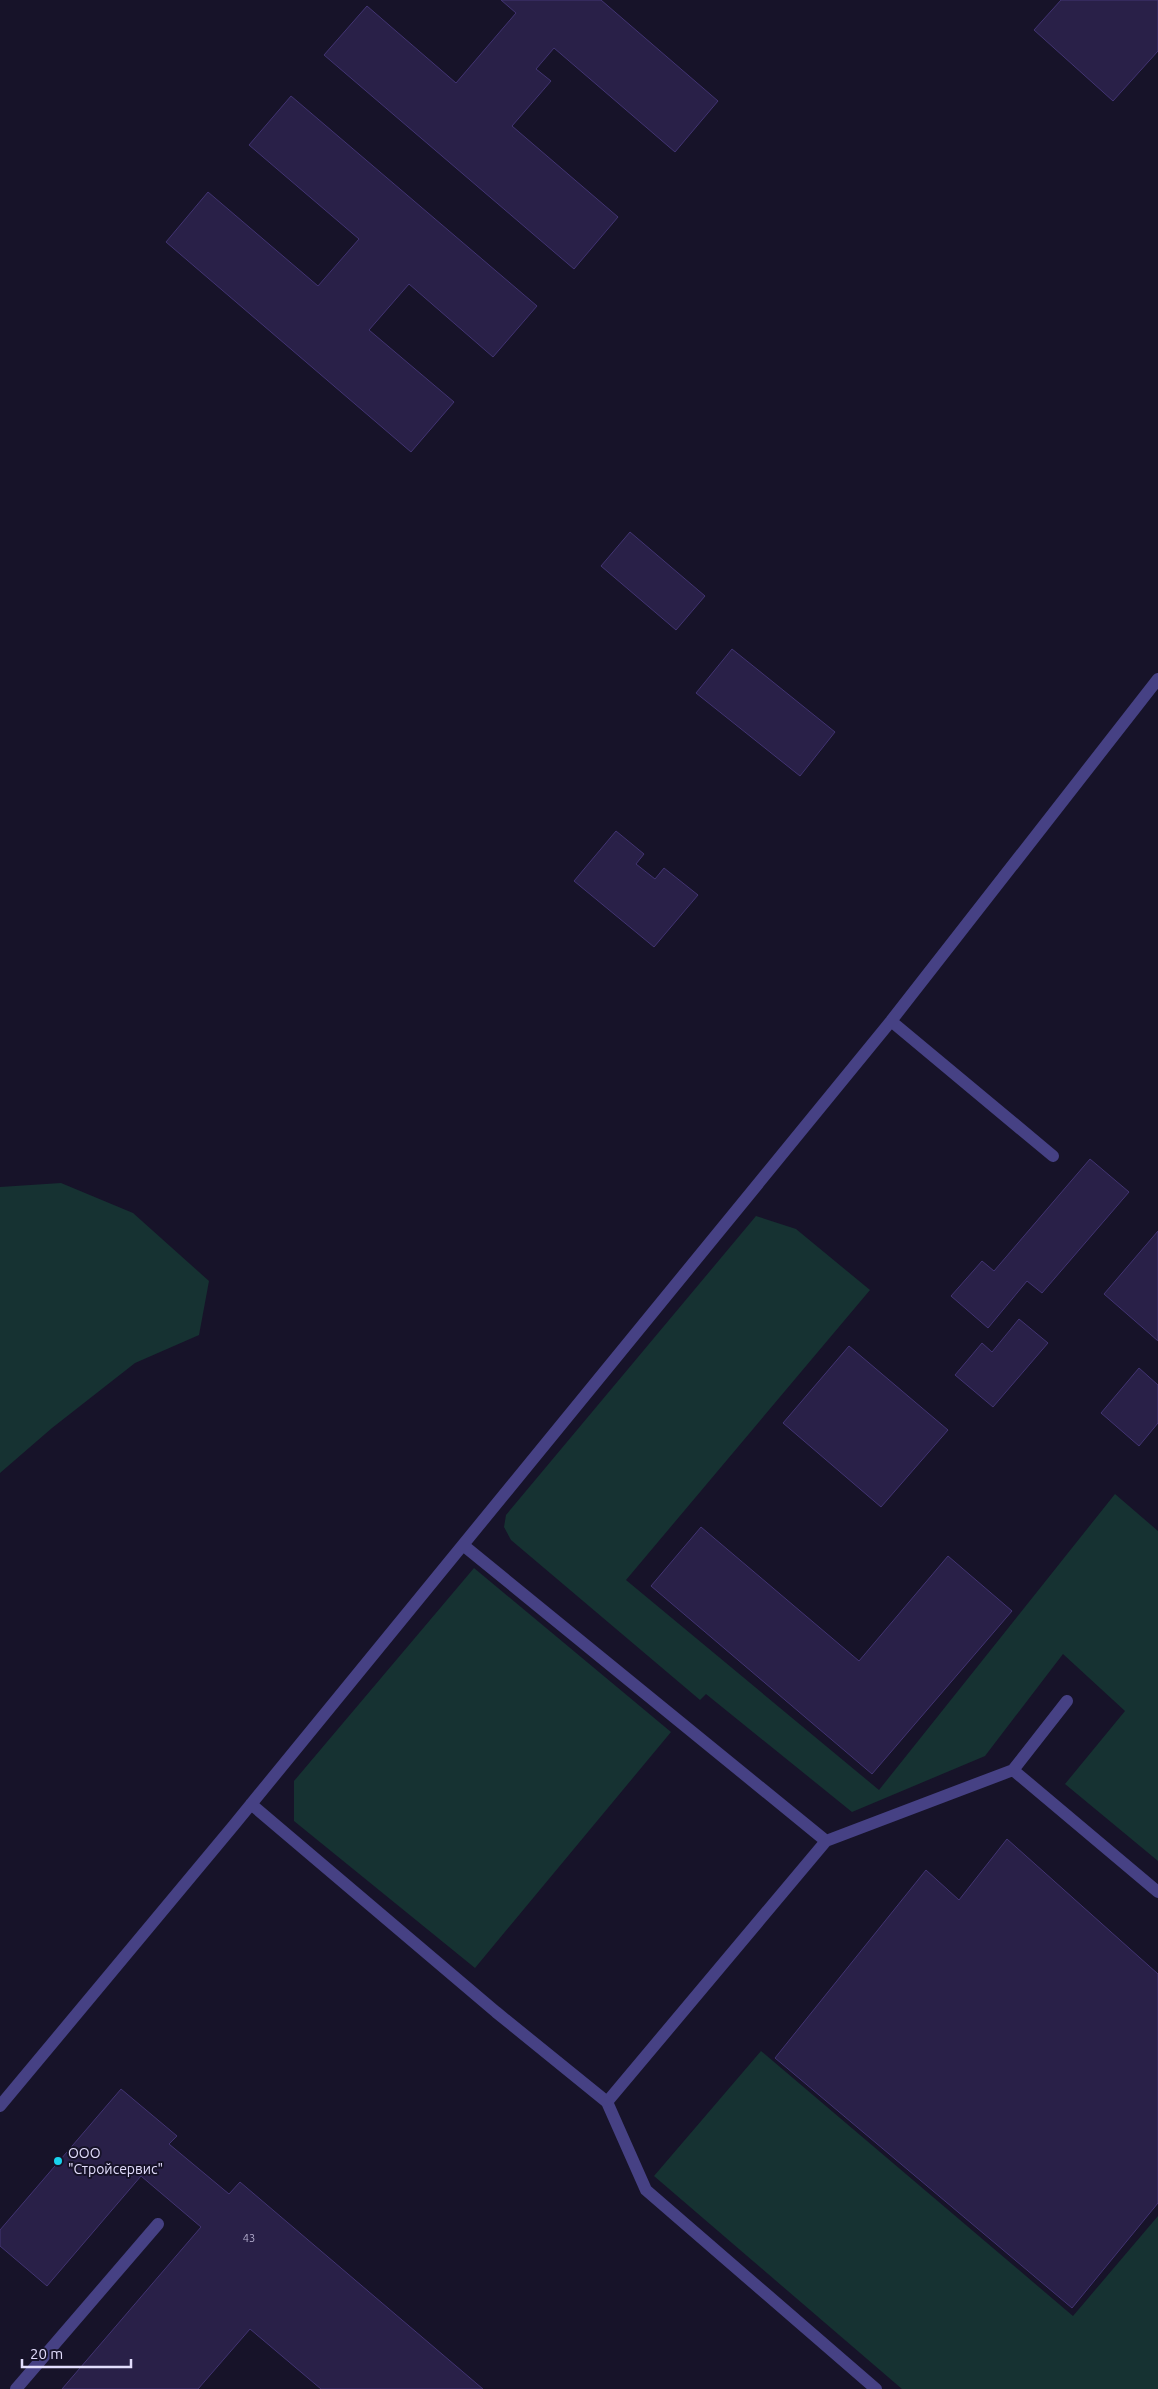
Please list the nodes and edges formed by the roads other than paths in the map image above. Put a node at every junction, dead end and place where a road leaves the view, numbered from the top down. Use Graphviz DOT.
graph roads {
  1 [pos="1158,679"];
  2 [pos="891,1021"];
  3 [pos="1053,1156"];
  4 [pos="463,1545"];
  5 [pos="1067,1701"];
  6 [pos="1013,1770"];
  7 [pos="251,1804"];
  8 [pos="826,1841"];
  9 [pos="1158,1892"];
  10 [pos="607,2102"];
  11 [pos="0,2106"];
  12 [pos="158,2224"];
  13 [pos="16,2389"];
  14 [pos="876,2389"];
  1 -- 2 [label="street"];
  2 -- 3 [label="street"];
  2 -- 4 [label="street"];
  4 -- 7 [label="street"];
  4 -- 8 [label="street"];
  5 -- 6 [label="street"];
  6 -- 8 [label="street"];
  6 -- 9 [label="street"];
  7 -- 10 [label="street"];
  7 -- 11 [label="street"];
  8 -- 10 [label="street"];
  10 -- 14 [label="street"];
  12 -- 13 [label="street"];
}
